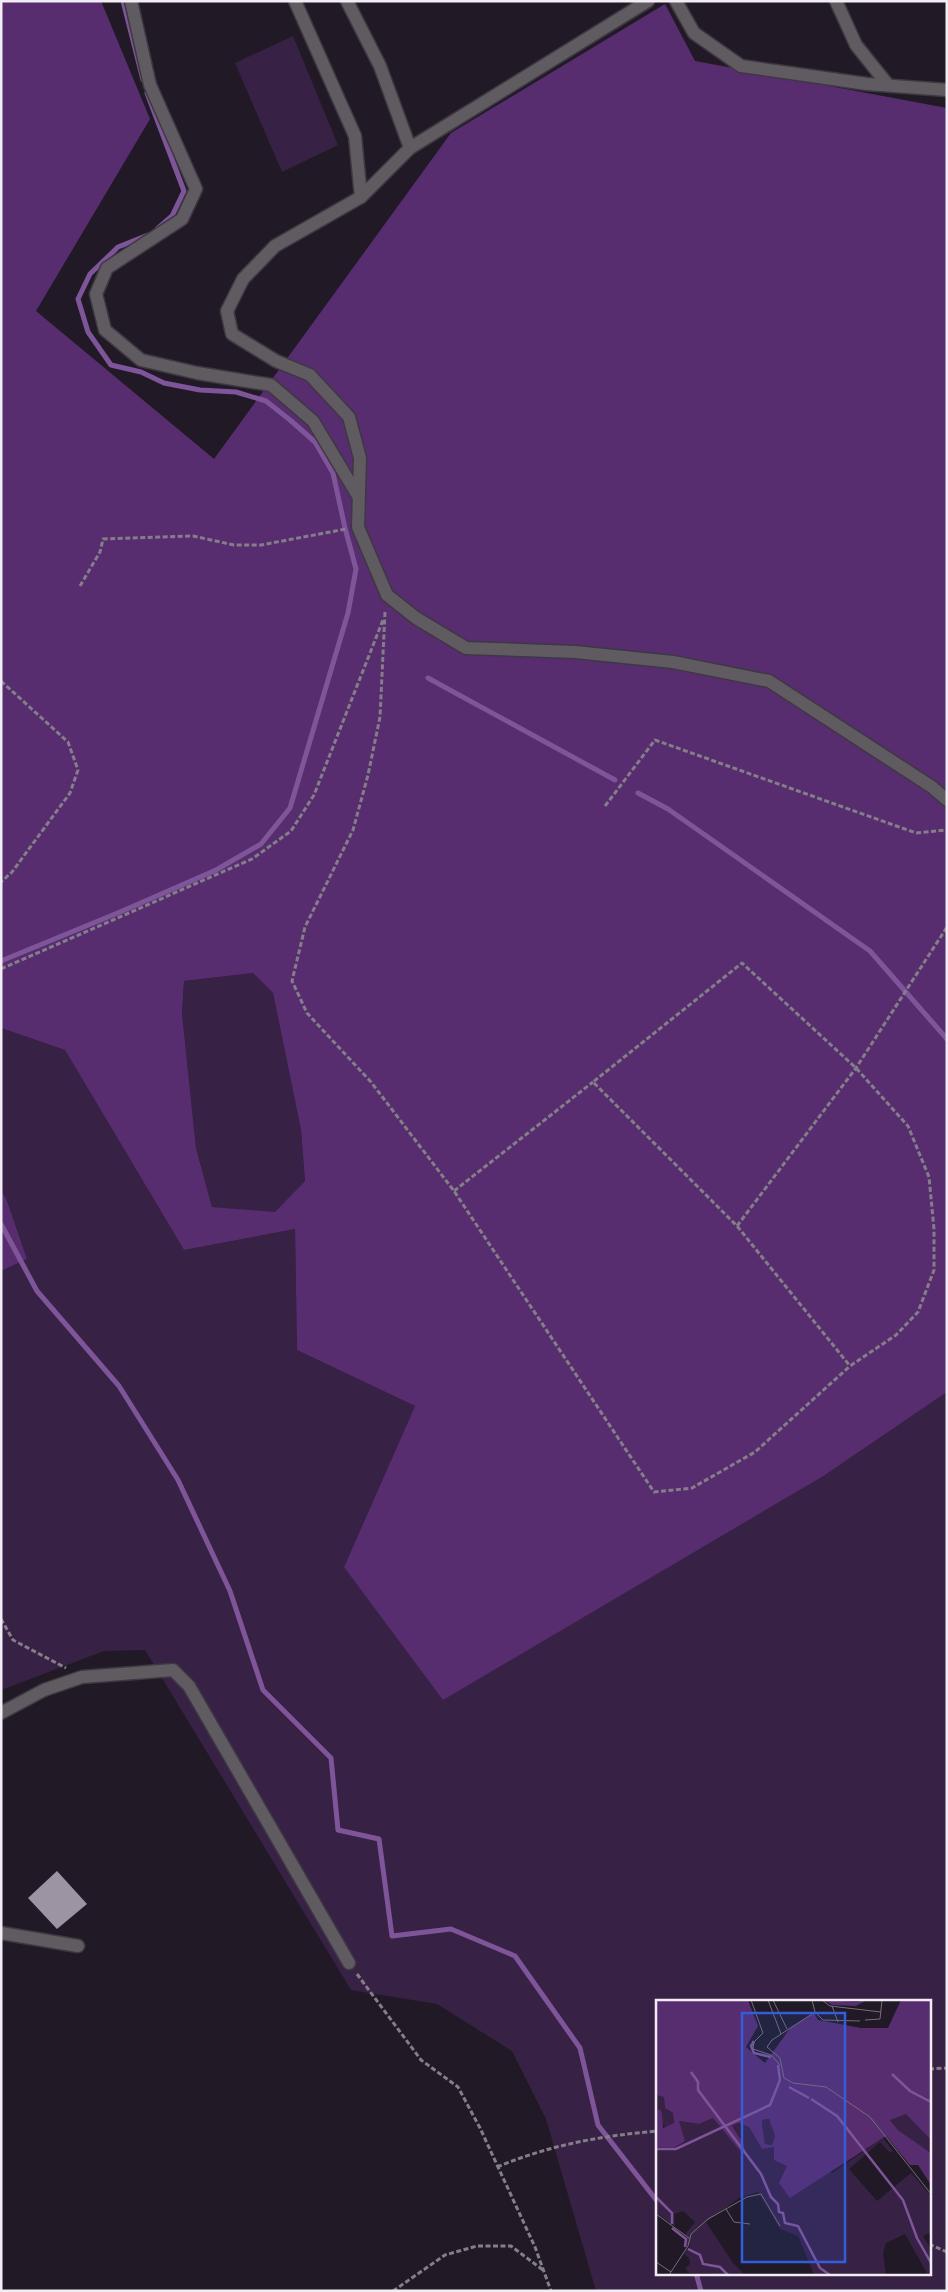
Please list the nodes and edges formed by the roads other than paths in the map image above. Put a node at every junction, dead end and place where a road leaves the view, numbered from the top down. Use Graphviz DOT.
graph roads {
  1 [pos="131,1"];
  2 [pos="295,1"];
  3 [pos="347,1"];
  4 [pos="648,1"];
  5 [pos="676,1"];
  6 [pos="836,1"];
  7 [pos="888,85"];
  8 [pos="947,90"];
  9 [pos="410,148"];
  10 [pos="361,197"];
  11 [pos="359,497"];
  12 [pos="947,800"];
  13 [pos="1,1713"];
  14 [pos="1,1933"];
  15 [pos="78,1946"];
  16 [pos="349,1963"];
  1 -- 11 [label="street"];
  2 -- 10 [label="street"];
  3 -- 9 [label="street"];
  4 -- 9 [label="street"];
  5 -- 7 [label="street"];
  6 -- 7 [label="street"];
  7 -- 8 [label="street"];
  9 -- 10 [label="street"];
  10 -- 11 [label="street"];
  11 -- 12 [label="street"];
  13 -- 16 [label="street"];
  14 -- 15 [label="street"];
}
